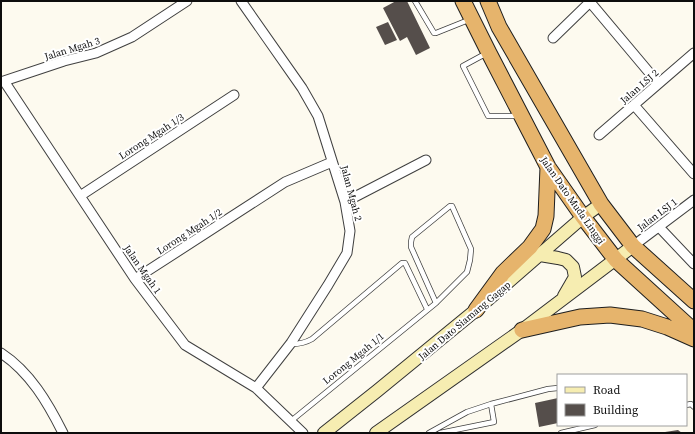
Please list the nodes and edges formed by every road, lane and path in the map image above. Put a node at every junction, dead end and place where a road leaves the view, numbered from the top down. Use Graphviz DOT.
graph roads {
  1 [pos="187,1"];
  2 [pos="241,1"];
  3 [pos="415,1"];
  4 [pos="463,1"];
  5 [pos="488,1"];
  6 [pos="591,2"];
  7 [pos="472,18"];
  8 [pos="553,38"];
  9 [pos="489,53"];
  10 [pos="694,53"];
  11 [pos="3,81"];
  12 [pos="658,83"];
  13 [pos="234,95"];
  14 [pos="634,105"];
  15 [pos="522,116"];
  16 [pos="599,135"];
  17 [pos="426,160"];
  18 [pos="332,162"];
  19 [pos="548,167"];
  20 [pos="694,174"];
  21 [pos="80,196"];
  22 [pos="694,200"];
  23 [pos="345,202"];
  24 [pos="601,204"];
  25 [pos="583,217"];
  26 [pos="659,227"];
  27 [pos="633,246"];
  28 [pos="540,255"];
  29 [pos="616,260"];
  30 [pos="694,264"];
  31 [pos="135,279"];
  32 [pos="562,300"];
  33 [pos="694,301"];
  34 [pos="436,303"];
  35 [pos="427,309"];
  36 [pos="476,310"];
  37 [pos="522,330"];
  38 [pos="694,331"];
  39 [pos="694,339"];
  40 [pos="291,344"];
  41 [pos="1,353"];
  42 [pos="256,388"];
  43 [pos="557,388"];
  44 [pos="491,404"];
  45 [pos="291,421"];
  46 [pos="590,426"];
  47 [pos="64,433"];
  48 [pos="303,433"];
  49 [pos="324,433"];
  50 [pos="376,433"];
  51 [pos="429,433"];
  52 [pos="440,433"];
  53 [pos="561,433"];
  1 -- 11 [label="street, Jalan Mgah 3"];
  2 -- 18 [label="street, Jalan Mgah 2"];
  3 -- 7 [label="lane"];
  4 -- 7 [label="highway, Jalan Dato Muda Linggi"];
  5 -- 24 [label="highway, Jalan Dato Muda Linggi"];
  6 -- 8 [label="street"];
  6 -- 12 [label="street"];
  7 -- 9 [label="highway, Jalan Dato Muda Linggi"];
  9 -- 15 [label="highway, Jalan Dato Muda Linggi"];
  9 -- 15 [label="lane"];
  10 -- 12 [label="street, Jalan LSJ 2"];
  11 -- 21 [label="street, Jalan Mgah 1"];
  12 -- 14 [label="street, Jalan LSJ 2"];
  13 -- 21 [label="street, Lorong Mgah 1/3"];
  14 -- 16 [label="street, Jalan LSJ 2"];
  14 -- 20 [label="street"];
  15 -- 19 [label="highway, Jalan Dato Muda Linggi"];
  17 -- 23 [label="street"];
  18 -- 23 [label="street, Jalan Mgah 2"];
  18 -- 31 [label="street, Lorong Mgah 1/2"];
  19 -- 25 [label="highway, Jalan Dato Muda Linggi"];
  19 -- 36 [label="highway"];
  21 -- 31 [label="street, Jalan Mgah 1"];
  22 -- 26 [label="street, Jalan LSJ 1"];
  23 -- 40 [label="street, Jalan Mgah 2"];
  24 -- 25 [label="main road, Jalan Dato Siamang Gagap"];
  24 -- 27 [label="highway, Jalan Dato Muda Linggi"];
  25 -- 28 [label="main road, Jalan Dato Siamang Gagap"];
  25 -- 29 [label="highway, Jalan Dato Muda Linggi"];
  26 -- 27 [label="street, Jalan LSJ 1"];
  26 -- 30 [label="street"];
  27 -- 29 [label="main road"];
  27 -- 33 [label="highway, Jalan Dato Muda Linggi"];
  28 -- 32 [label="main road"];
  28 -- 36 [label="main road, Jalan Dato Siamang Gagap"];
  29 -- 32 [label="main road"];
  29 -- 38 [label="highway, Jalan Dato Muda Linggi"];
  31 -- 42 [label="street, Jalan Mgah 1"];
  32 -- 37 [label="main road"];
  34 -- 34 [label="lane, Lorong Mgah 1/1"];
  34 -- 35 [label="lane, Lorong Mgah 1/1"];
  35 -- 40 [label="lane"];
  35 -- 45 [label="lane, Lorong Mgah 1/1"];
  36 -- 49 [label="main road, Jalan Dato Siamang Gagap"];
  37 -- 39 [label="highway"];
  37 -- 50 [label="main road"];
  40 -- 42 [label="street, Jalan Mgah 2"];
  41 -- 47 [label="street"];
  42 -- 45 [label="street, Jalan Mgah 1"];
  43 -- 44 [label="lane"];
  44 -- 51 [label="lane"];
  44 -- 52 [label="lane"];
  45 -- 48 [label="street, Jalan Mgah 1"];
  46 -- 53 [label="lane"];
}
